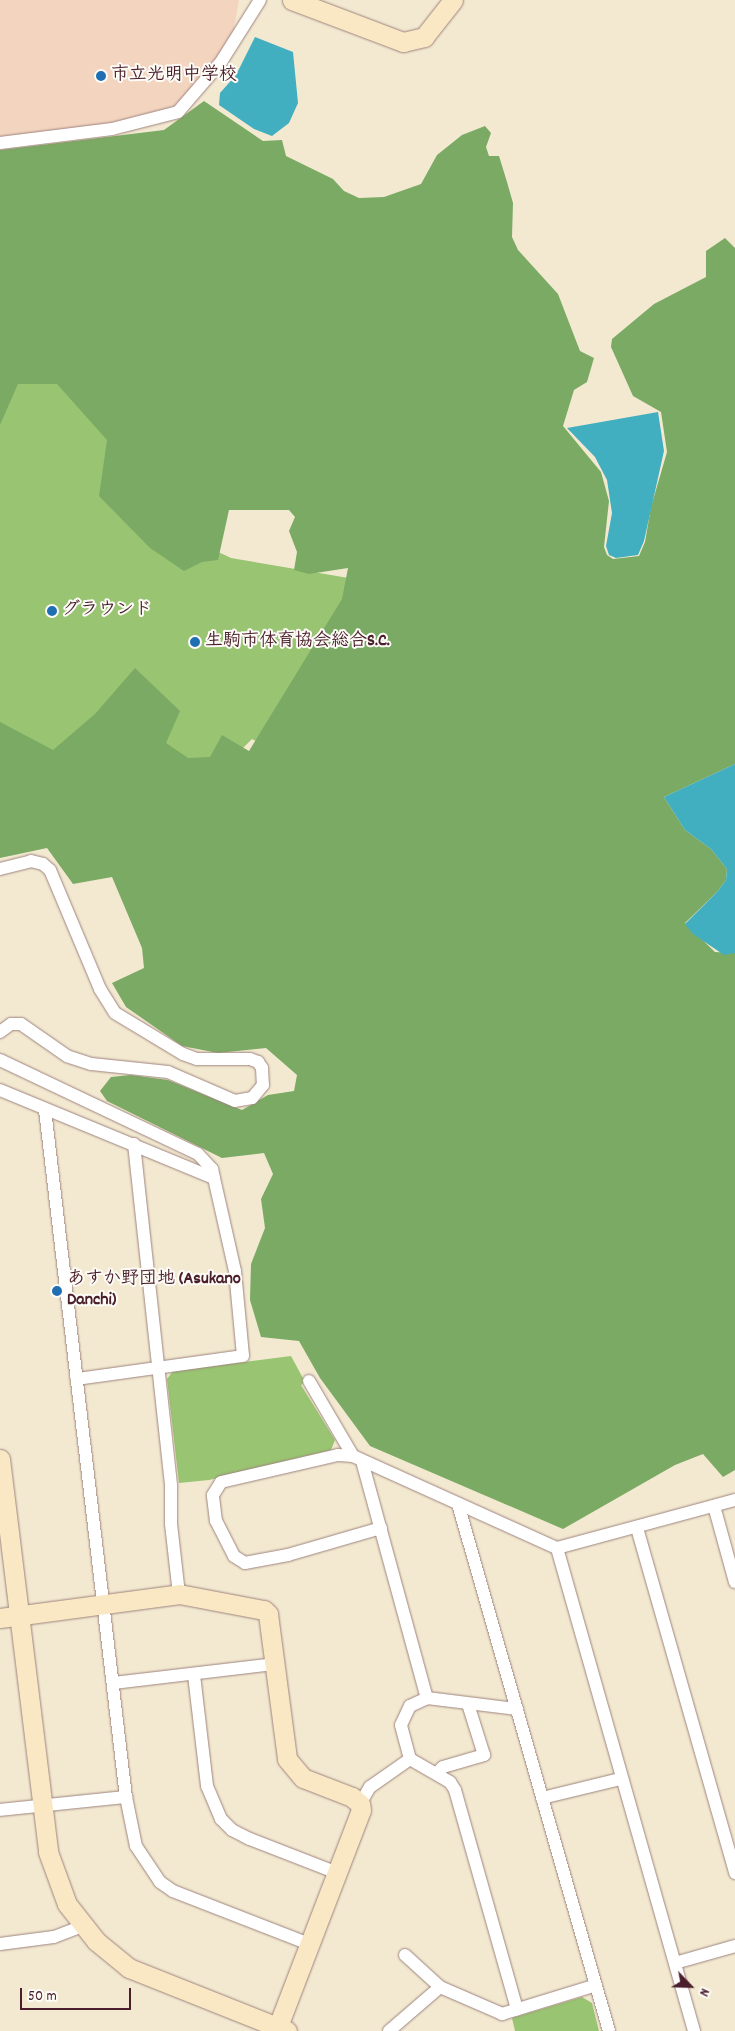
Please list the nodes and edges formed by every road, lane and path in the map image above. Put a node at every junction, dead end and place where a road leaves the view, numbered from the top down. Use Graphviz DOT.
graph roads {
  1 [pos="260,0"];
  2 [pos="292,0"];
  3 [pos="453,0"];
  4 [pos="0,142"];
  5 [pos="0,869"];
  6 [pos="0,1032"];
  7 [pos="0,1060"];
  8 [pos="0,1090"];
  9 [pos="45,1110"];
  10 [pos="134,1144"];
  11 [pos="214,1178"];
  12 [pos="156,1367"];
  13 [pos="77,1379"];
  14 [pos="309,1381"];
  15 [pos="357,1458"];
  16 [pos="0,1459"];
  17 [pos="735,1500"];
  18 [pos="458,1504"];
  19 [pos="714,1506"];
  20 [pos="380,1528"];
  21 [pos="636,1528"];
  22 [pos="557,1548"];
  23 [pos="735,1582"];
  24 [pos="179,1594"];
  25 [pos="105,1604"];
  26 [pos="19,1615"];
  27 [pos="0,1618"];
  28 [pos="274,1664"];
  29 [pos="194,1675"];
  30 [pos="113,1683"];
  31 [pos="427,1698"];
  32 [pos="468,1704"];
  33 [pos="516,1709"];
  34 [pos="410,1759"];
  35 [pos="437,1773"];
  36 [pos="620,1779"];
  37 [pos="126,1797"];
  38 [pos="542,1798"];
  39 [pos="360,1804"];
  40 [pos="41,1805"];
  41 [pos="0,1810"];
  42 [pos="337,1873"];
  43 [pos="735,1873"];
  44 [pos="82,1926"];
  45 [pos="0,1944"];
  46 [pos="310,1944"];
  47 [pos="735,1946"];
  48 [pos="405,1956"];
  49 [pos="676,1963"];
  50 [pos="596,1984"];
  51 [pos="440,1987"];
  52 [pos="518,2009"];
  53 [pos="280,2030"];
  54 [pos="389,2031"];
  55 [pos="609,2031"];
  56 [pos="694,2031"];
  1 -- 4 [label="street"];
  2 -- 3 [label="street"];
  5 -- 6 [label="street"];
  7 -- 11 [label="street"];
  8 -- 9 [label="street"];
  9 -- 10 [label="street"];
  9 -- 13 [label="street"];
  10 -- 11 [label="street"];
  10 -- 12 [label="street"];
  11 -- 12 [label="street"];
  12 -- 13 [label="street"];
  12 -- 24 [label="street"];
  13 -- 25 [label="street"];
  14 -- 15 [label="street"];
  15 -- 18 [label="street"];
  15 -- 20 [label="street"];
  15 -- 20 [label="street"];
  16 -- 26 [label="street"];
  17 -- 19 [label="street"];
  18 -- 22 [label="street"];
  18 -- 33 [label="street"];
  19 -- 21 [label="street"];
  19 -- 23 [label="street"];
  20 -- 31 [label="street"];
  21 -- 22 [label="street"];
  21 -- 43 [label="street"];
  22 -- 36 [label="street"];
  24 -- 25 [label="street"];
  24 -- 28 [label="street"];
  25 -- 26 [label="street"];
  25 -- 30 [label="street"];
  26 -- 27 [label="street"];
  26 -- 40 [label="street"];
  28 -- 29 [label="street"];
  28 -- 39 [label="street"];
  29 -- 30 [label="street"];
  29 -- 42 [label="street"];
  30 -- 37 [label="street"];
  31 -- 32 [label="street"];
  31 -- 34 [label="street"];
  32 -- 33 [label="street"];
  32 -- 35 [label="street"];
  33 -- 38 [label="street"];
  34 -- 35 [label="street"];
  34 -- 39 [label="street"];
  35 -- 52 [label="street"];
  36 -- 38 [label="street"];
  36 -- 49 [label="street"];
  37 -- 40 [label="street"];
  37 -- 46 [label="street"];
  38 -- 50 [label="street"];
  39 -- 42 [label="street"];
  40 -- 41 [label="street"];
  40 -- 44 [label="street"];
  42 -- 46 [label="street"];
  44 -- 45 [label="street"];
  44 -- 53 [label="street"];
  46 -- 53 [label="street"];
  47 -- 49 [label="street"];
  48 -- 51 [label="street"];
  49 -- 56 [label="street"];
  50 -- 52 [label="street"];
  50 -- 55 [label="street"];
  51 -- 52 [label="street"];
  51 -- 54 [label="street"];
}
